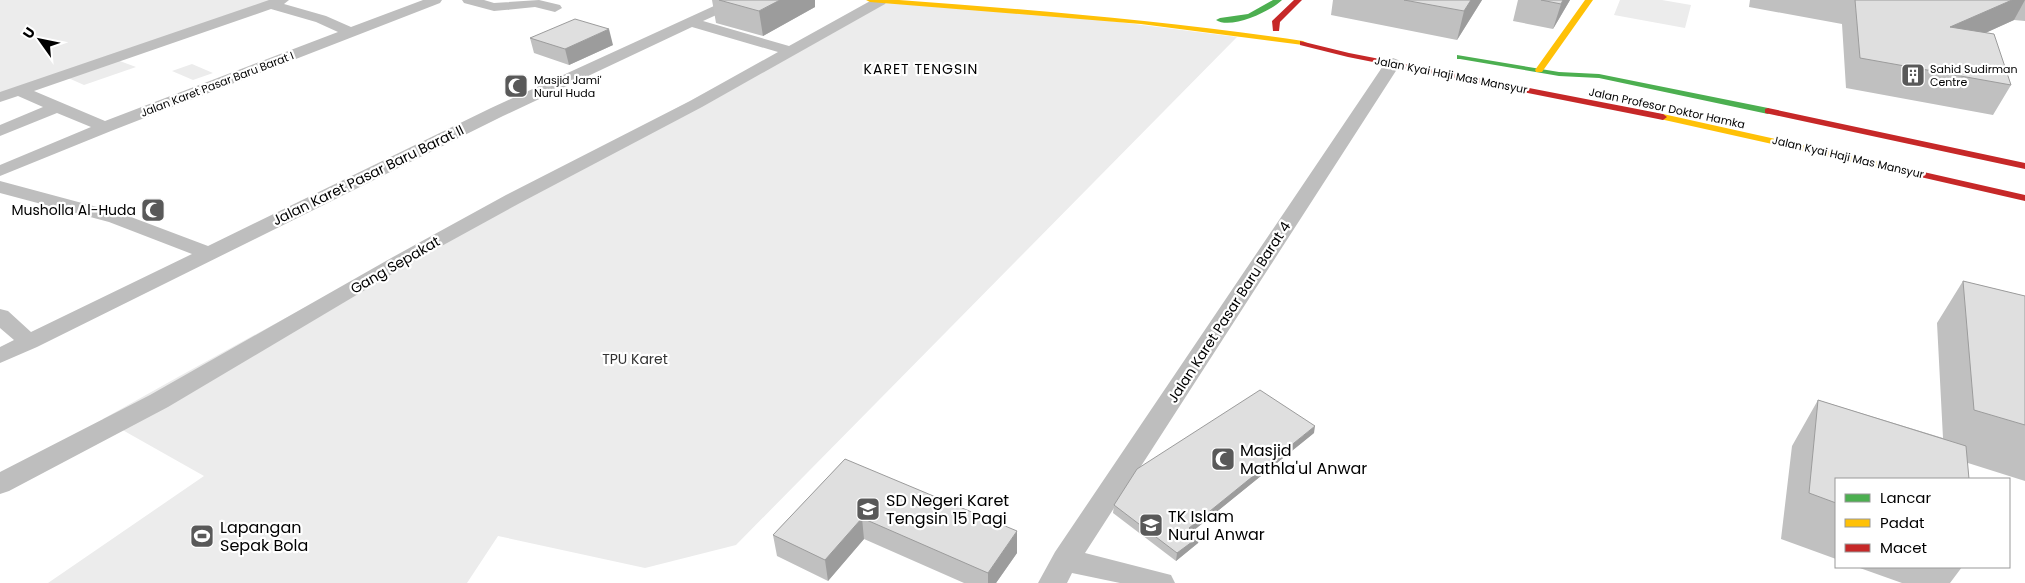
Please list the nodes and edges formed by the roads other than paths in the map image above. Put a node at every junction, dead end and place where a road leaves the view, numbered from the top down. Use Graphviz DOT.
graph roads {
  1 [pos="434,0"];
  2 [pos="469,0"];
  3 [pos="738,0"];
  4 [pos="875,0"];
  5 [pos="1012,0"];
  6 [pos="1278,0"];
  7 [pos="1298,0"];
  8 [pos="1589,0"];
  9 [pos="276,2"];
  10 [pos="1103,7"];
  11 [pos="555,8"];
  12 [pos="1139,10"];
  13 [pos="1220,20"];
  14 [pos="690,22"];
  15 [pos="1276,29"];
  16 [pos="350,32"];
  17 [pos="1323,36"];
  18 [pos="1305,44"];
  19 [pos="792,51"];
  20 [pos="1448,55"];
  21 [pos="1392,64"];
  22 [pos="1539,70"];
  23 [pos="1559,74"];
  24 [pos="18,90"];
  25 [pos="1627,94"];
  26 [pos="0,97"];
  27 [pos="56,107"];
  28 [pos="106,127"];
  29 [pos="0,131"];
  30 [pos="2025,166"];
  31 [pos="0,171"];
  32 [pos="1996,172"];
  33 [pos="0,186"];
  34 [pos="2025,189"];
  35 [pos="2025,198"];
  36 [pos="209,253"];
  37 [pos="0,316"];
  38 [pos="29,342"];
  39 [pos="0,356"];
  40 [pos="0,484"];
  41 [pos="1058,571"];
  42 [pos="1161,583"];
  1 -- 16 [label="street, Jalan Karet Pasar Baru Barat I"];
  2 -- 11 [label="street"];
  3 -- 14 [label="street, Jalan Karet Pasar Baru Barat II"];
  4 -- 18 [label="main road, Jalan Kyai Haji Mas Mansyur"];
  4 -- 19 [label="street, Gang Sepakat"];
  5 -- 10 [label="main road"];
  6 -- 13 [label="main road"];
  7 -- 15 [label="main road"];
  8 -- 22 [label="main road"];
  9 -- 16 [label="street"];
  9 -- 24 [label="street"];
  12 -- 13 [label="main road"];
  13 -- 15 [label="main road"];
  14 -- 19 [label="street"];
  14 -- 36 [label="street, Jalan Karet Pasar Baru Barat II"];
  15 -- 17 [label="main road"];
  16 -- 28 [label="street, Jalan Karet Pasar Baru Barat I"];
  18 -- 21 [label="main road, Jalan Kyai Haji Mas Mansyur"];
  18 -- 25 [label="main road, Jalan Profesor Doktor Hamka"];
  19 -- 40 [label="street, Gang Sepakat"];
  20 -- 22 [label="main road, Jalan Kyai Haji Mas Mansyur"];
  21 -- 35 [label="main road, Jalan Kyai Haji Mas Mansyur"];
  21 -- 41 [label="street, Jalan Karet Pasar Baru Barat 4"];
  22 -- 23 [label="main road, Jalan Kyai Haji Mas Mansyur"];
  23 -- 25 [label="main road, Jalan Profesor Doktor Hamka"];
  23 -- 30 [label="main road, Jalan Kyai Haji Mas Mansyur"];
  24 -- 26 [label="street"];
  24 -- 27 [label="street"];
  25 -- 32 [label="main road, Jalan Profesor Doktor Hamka"];
  25 -- 34 [label="main road, Jalan Profesor Doktor Hamka"];
  27 -- 28 [label="street"];
  27 -- 29 [label="street"];
  28 -- 31 [label="street, Jalan Karet Pasar Baru Barat I"];
  33 -- 36 [label="street"];
  36 -- 38 [label="street, Jalan Karet Pasar Baru Barat II"];
  37 -- 38 [label="street"];
  38 -- 39 [label="street, Jalan Karet Pasar Baru Barat II"];
  41 -- 42 [label="street"];
}
